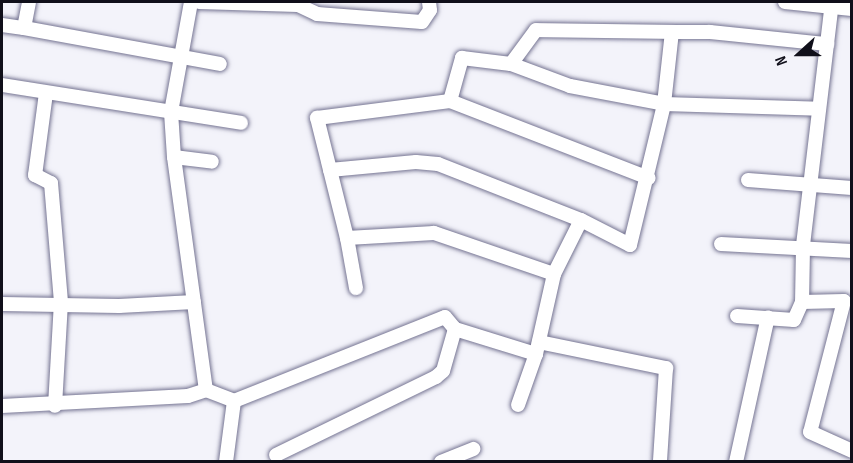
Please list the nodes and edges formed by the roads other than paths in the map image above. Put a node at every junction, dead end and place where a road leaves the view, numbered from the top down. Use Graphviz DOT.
graph roads {
  1 [pos="29,2"];
  2 [pos="191,2"];
  3 [pos="199,2"];
  4 [pos="429,2"];
  5 [pos="785,2"];
  6 [pos="299,3"];
  7 [pos="832,4"];
  8 [pos="852,9"];
  9 [pos="2,25"];
  10 [pos="24,28"];
  11 [pos="672,32"];
  12 [pos="827,44"];
  13 [pos="179,56"];
  14 [pos="220,64"];
  15 [pos="511,64"];
  16 [pos="2,85"];
  17 [pos="46,93"];
  18 [pos="450,101"];
  19 [pos="664,104"];
  20 [pos="819,109"];
  21 [pos="171,112"];
  22 [pos="241,123"];
  23 [pos="174,157"];
  24 [pos="212,162"];
  25 [pos="330,170"];
  26 [pos="649,178"];
  27 [pos="748,180"];
  28 [pos="810,185"];
  29 [pos="852,188"];
  30 [pos="581,220"];
  31 [pos="347,237"];
  32 [pos="721,244"];
  33 [pos="802,247"];
  34 [pos="852,250"];
  35 [pos="554,274"];
  36 [pos="356,288"];
  37 [pos="194,302"];
  38 [pos="802,302"];
  39 [pos="2,303"];
  40 [pos="60,305"];
  41 [pos="737,316"];
  42 [pos="768,317"];
  43 [pos="455,328"];
  44 [pos="538,348"];
  45 [pos="206,390"];
  46 [pos="234,401"];
  47 [pos="518,405"];
  48 [pos="2,406"];
  49 [pos="55,406"];
  50 [pos="474,449"];
  51 [pos="852,451"];
  52 [pos="276,455"];
  53 [pos="226,462"];
  54 [pos="441,462"];
  55 [pos="660,462"];
  56 [pos="736,462"];
  1 -- 10 [label="street"];
  2 -- 13 [label="street"];
  3 -- 6 [label="street"];
  4 -- 6 [label="street"];
  5 -- 7 [label="street"];
  7 -- 8 [label="street"];
  7 -- 12 [label="street"];
  9 -- 10 [label="street"];
  10 -- 13 [label="street"];
  11 -- 12 [label="street"];
  11 -- 15 [label="street"];
  11 -- 19 [label="street"];
  12 -- 20 [label="street"];
  13 -- 14 [label="street"];
  13 -- 21 [label="street"];
  15 -- 18 [label="street"];
  15 -- 19 [label="street"];
  16 -- 17 [label="street"];
  17 -- 21 [label="street"];
  17 -- 40 [label="street"];
  18 -- 25 [label="street"];
  18 -- 26 [label="street"];
  19 -- 20 [label="street"];
  19 -- 26 [label="street"];
  20 -- 28 [label="street"];
  21 -- 22 [label="street"];
  21 -- 23 [label="street"];
  23 -- 24 [label="street"];
  23 -- 37 [label="street"];
  25 -- 30 [label="street"];
  25 -- 31 [label="street"];
  26 -- 30 [label="street"];
  27 -- 28 [label="street"];
  28 -- 29 [label="street"];
  28 -- 33 [label="street"];
  30 -- 35 [label="street"];
  31 -- 35 [label="street"];
  31 -- 36 [label="street"];
  32 -- 33 [label="street"];
  33 -- 34 [label="street"];
  33 -- 38 [label="street"];
  35 -- 44 [label="street"];
  37 -- 40 [label="street"];
  37 -- 45 [label="street"];
  38 -- 42 [label="street"];
  38 -- 51 [label="street"];
  39 -- 40 [label="street"];
  40 -- 49 [label="street"];
  41 -- 42 [label="street"];
  42 -- 56 [label="street"];
  43 -- 44 [label="street"];
  43 -- 46 [label="street"];
  43 -- 52 [label="street"];
  44 -- 47 [label="street"];
  44 -- 55 [label="street"];
  45 -- 46 [label="street"];
  45 -- 49 [label="street"];
  46 -- 53 [label="street"];
  48 -- 49 [label="street"];
  50 -- 54 [label="street"];
}
